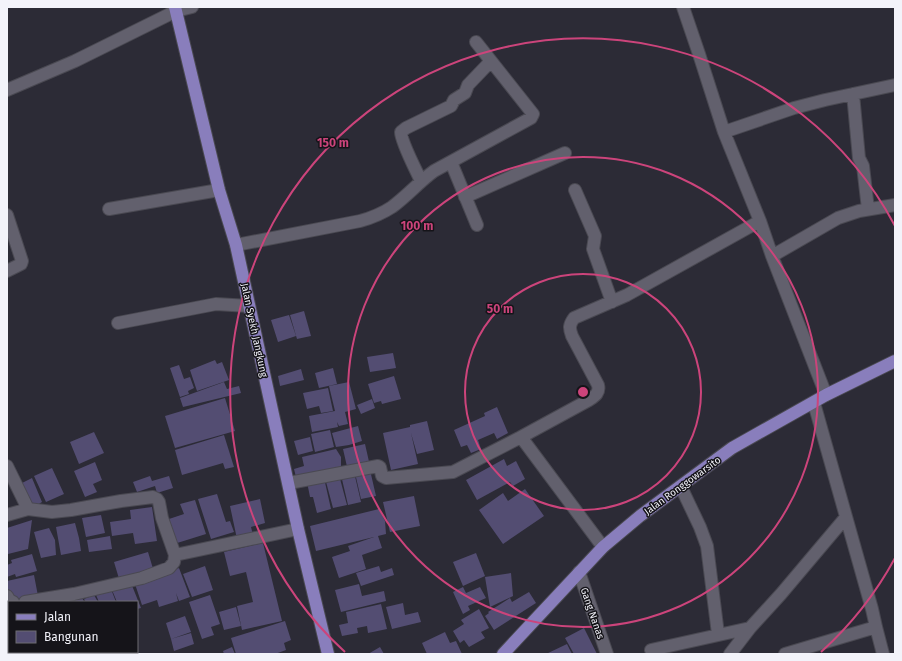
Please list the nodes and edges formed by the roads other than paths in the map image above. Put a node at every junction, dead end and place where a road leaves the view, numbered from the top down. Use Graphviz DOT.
graph roads {
  1 [pos="192,7"];
  2 [pos="683,7"];
  3 [pos="175,9"];
  4 [pos="476,42"];
  5 [pos="491,61"];
  6 [pos="895,85"];
  7 [pos="7,90"];
  8 [pos="853,94"];
  9 [pos="724,132"];
  10 [pos="565,153"];
  11 [pos="451,162"];
  12 [pos="421,181"];
  13 [pos="219,190"];
  14 [pos="575,190"];
  15 [pos="465,197"];
  16 [pos="895,205"];
  17 [pos="109,209"];
  18 [pos="868,209"];
  19 [pos="7,215"];
  20 [pos="760,222"];
  21 [pos="477,226"];
  22 [pos="236,246"];
  23 [pos="772,256"];
  24 [pos="7,271"];
  25 [pos="612,302"];
  26 [pos="249,306"];
  27 [pos="118,323"];
  28 [pos="895,361"];
  29 [pos="826,395"];
  30 [pos="814,402"];
  31 [pos="521,437"];
  32 [pos="7,466"];
  33 [pos="289,483"];
  34 [pos="681,486"];
  35 [pos="28,510"];
  36 [pos="7,515"];
  37 [pos="846,516"];
  38 [pos="298,528"];
  39 [pos="602,547"];
  40 [pos="175,555"];
  41 [pos="579,572"];
  42 [pos="31,601"];
  43 [pos="876,627"];
  44 [pos="750,628"];
  45 [pos="718,634"];
  46 [pos="651,650"];
  47 [pos="328,654"];
  48 [pos="503,654"];
  49 [pos="607,654"];
  50 [pos="730,654"];
  51 [pos="785,654"];
  52 [pos="883,654"];
  1 -- 3 [label="street"];
  2 -- 9 [label="street"];
  3 -- 7 [label="street"];
  3 -- 13 [label="main road, Jalan Syekh Jangkung"];
  4 -- 5 [label="street"];
  5 -- 11 [label="street"];
  5 -- 12 [label="street"];
  6 -- 8 [label="street"];
  8 -- 9 [label="street"];
  8 -- 18 [label="street"];
  9 -- 20 [label="street"];
  10 -- 15 [label="street"];
  11 -- 12 [label="street"];
  11 -- 15 [label="street"];
  12 -- 22 [label="street"];
  13 -- 17 [label="street"];
  13 -- 22 [label="main road, Jalan Syekh Jangkung"];
  14 -- 25 [label="street"];
  15 -- 21 [label="street"];
  16 -- 18 [label="street"];
  18 -- 23 [label="street"];
  19 -- 24 [label="street"];
  20 -- 23 [label="street"];
  20 -- 25 [label="street"];
  22 -- 26 [label="main road, Jalan Syekh Jangkung"];
  23 -- 29 [label="street"];
  25 -- 31 [label="street"];
  26 -- 27 [label="street"];
  26 -- 33 [label="main road, Jalan Syekh Jangkung"];
  28 -- 29 [label="main road, Jalan Ronggowarsito"];
  29 -- 30 [label="main road, Jalan Ronggowarsito"];
  30 -- 34 [label="main road, Jalan Ronggowarsito"];
  30 -- 37 [label="street"];
  31 -- 33 [label="street"];
  31 -- 39 [label="street"];
  32 -- 35 [label="street"];
  33 -- 38 [label="main road, Jalan Syekh Jangkung"];
  34 -- 39 [label="main road, Jalan Ronggowarsito"];
  34 -- 45 [label="street"];
  35 -- 36 [label="street"];
  35 -- 40 [label="street"];
  37 -- 43 [label="street"];
  37 -- 44 [label="street"];
  38 -- 40 [label="street"];
  38 -- 47 [label="main road, Jalan Syekh Jangkung"];
  39 -- 41 [label="main road, Jalan Ronggowarsito"];
  40 -- 42 [label="street"];
  41 -- 48 [label="main road, Jalan Ronggowarsito"];
  41 -- 49 [label="street, Gang Nanas"];
  43 -- 51 [label="street"];
  43 -- 52 [label="street"];
  44 -- 45 [label="street"];
  44 -- 50 [label="street"];
  45 -- 46 [label="street"];
}
